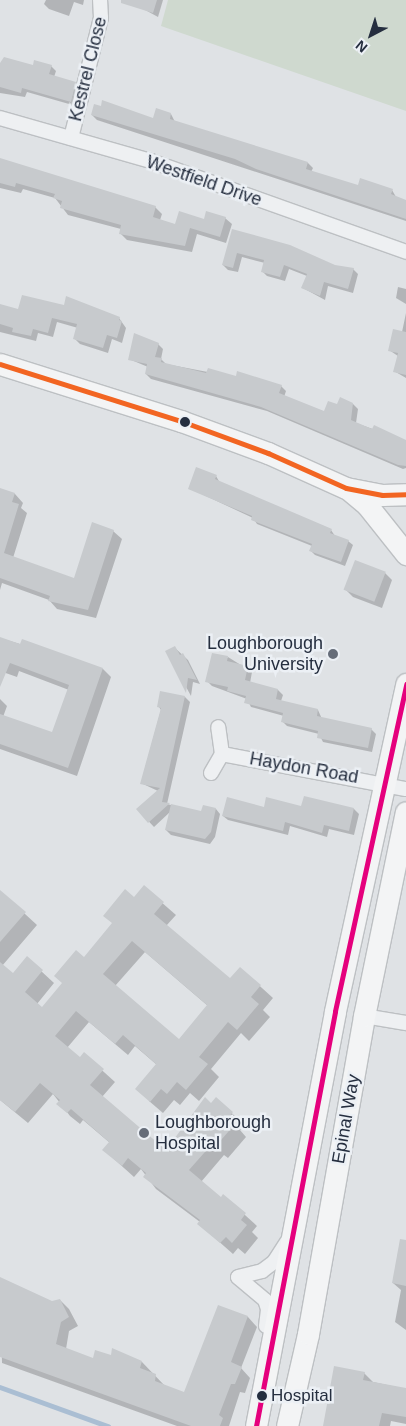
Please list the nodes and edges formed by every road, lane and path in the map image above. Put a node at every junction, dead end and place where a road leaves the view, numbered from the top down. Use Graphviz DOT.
graph roads {
  1 [pos="100,0"];
  2 [pos="0,118"];
  3 [pos="71,138"];
  4 [pos="406,252"];
  5 [pos="0,364"];
  6 [pos="346,488"];
  7 [pos="406,494"];
  8 [pos="406,554"];
  9 [pos="406,684"];
  10 [pos="218,727"];
  11 [pos="222,754"];
  12 [pos="210,773"];
  13 [pos="384,785"];
  14 [pos="406,789"];
  15 [pos="406,812"];
  16 [pos="335,1011"];
  17 [pos="364,1016"];
  18 [pos="406,1023"];
  19 [pos="292,1234"];
  20 [pos="264,1386"];
  21 [pos="256,1426"];
  22 [pos="287,1426"];
  1 -- 3 [label="street, Kestrel Close"];
  2 -- 3 [label="street, Westfield Drive"];
  3 -- 4 [label="street, Westfield Drive"];
  5 -- 6 [label="main road"];
  6 -- 7 [label="main road"];
  6 -- 8 [label="main road"];
  9 -- 13 [label="main road, Epinal Way"];
  10 -- 11 [label="street"];
  11 -- 12 [label="street"];
  11 -- 13 [label="street, Haydon Road"];
  13 -- 14 [label="street, Haydon Road"];
  13 -- 16 [label="main road, Epinal Way"];
  15 -- 17 [label="main road, Epinal Way"];
  16 -- 17 [label="main road"];
  16 -- 19 [label="main road, Epinal Way"];
  17 -- 18 [label="street"];
  17 -- 22 [label="main road, Epinal Way"];
  19 -- 20 [label="main road, Epinal Way"];
  19 -- 20 [label="street"];
  20 -- 21 [label="main road, Epinal Way"];
}
